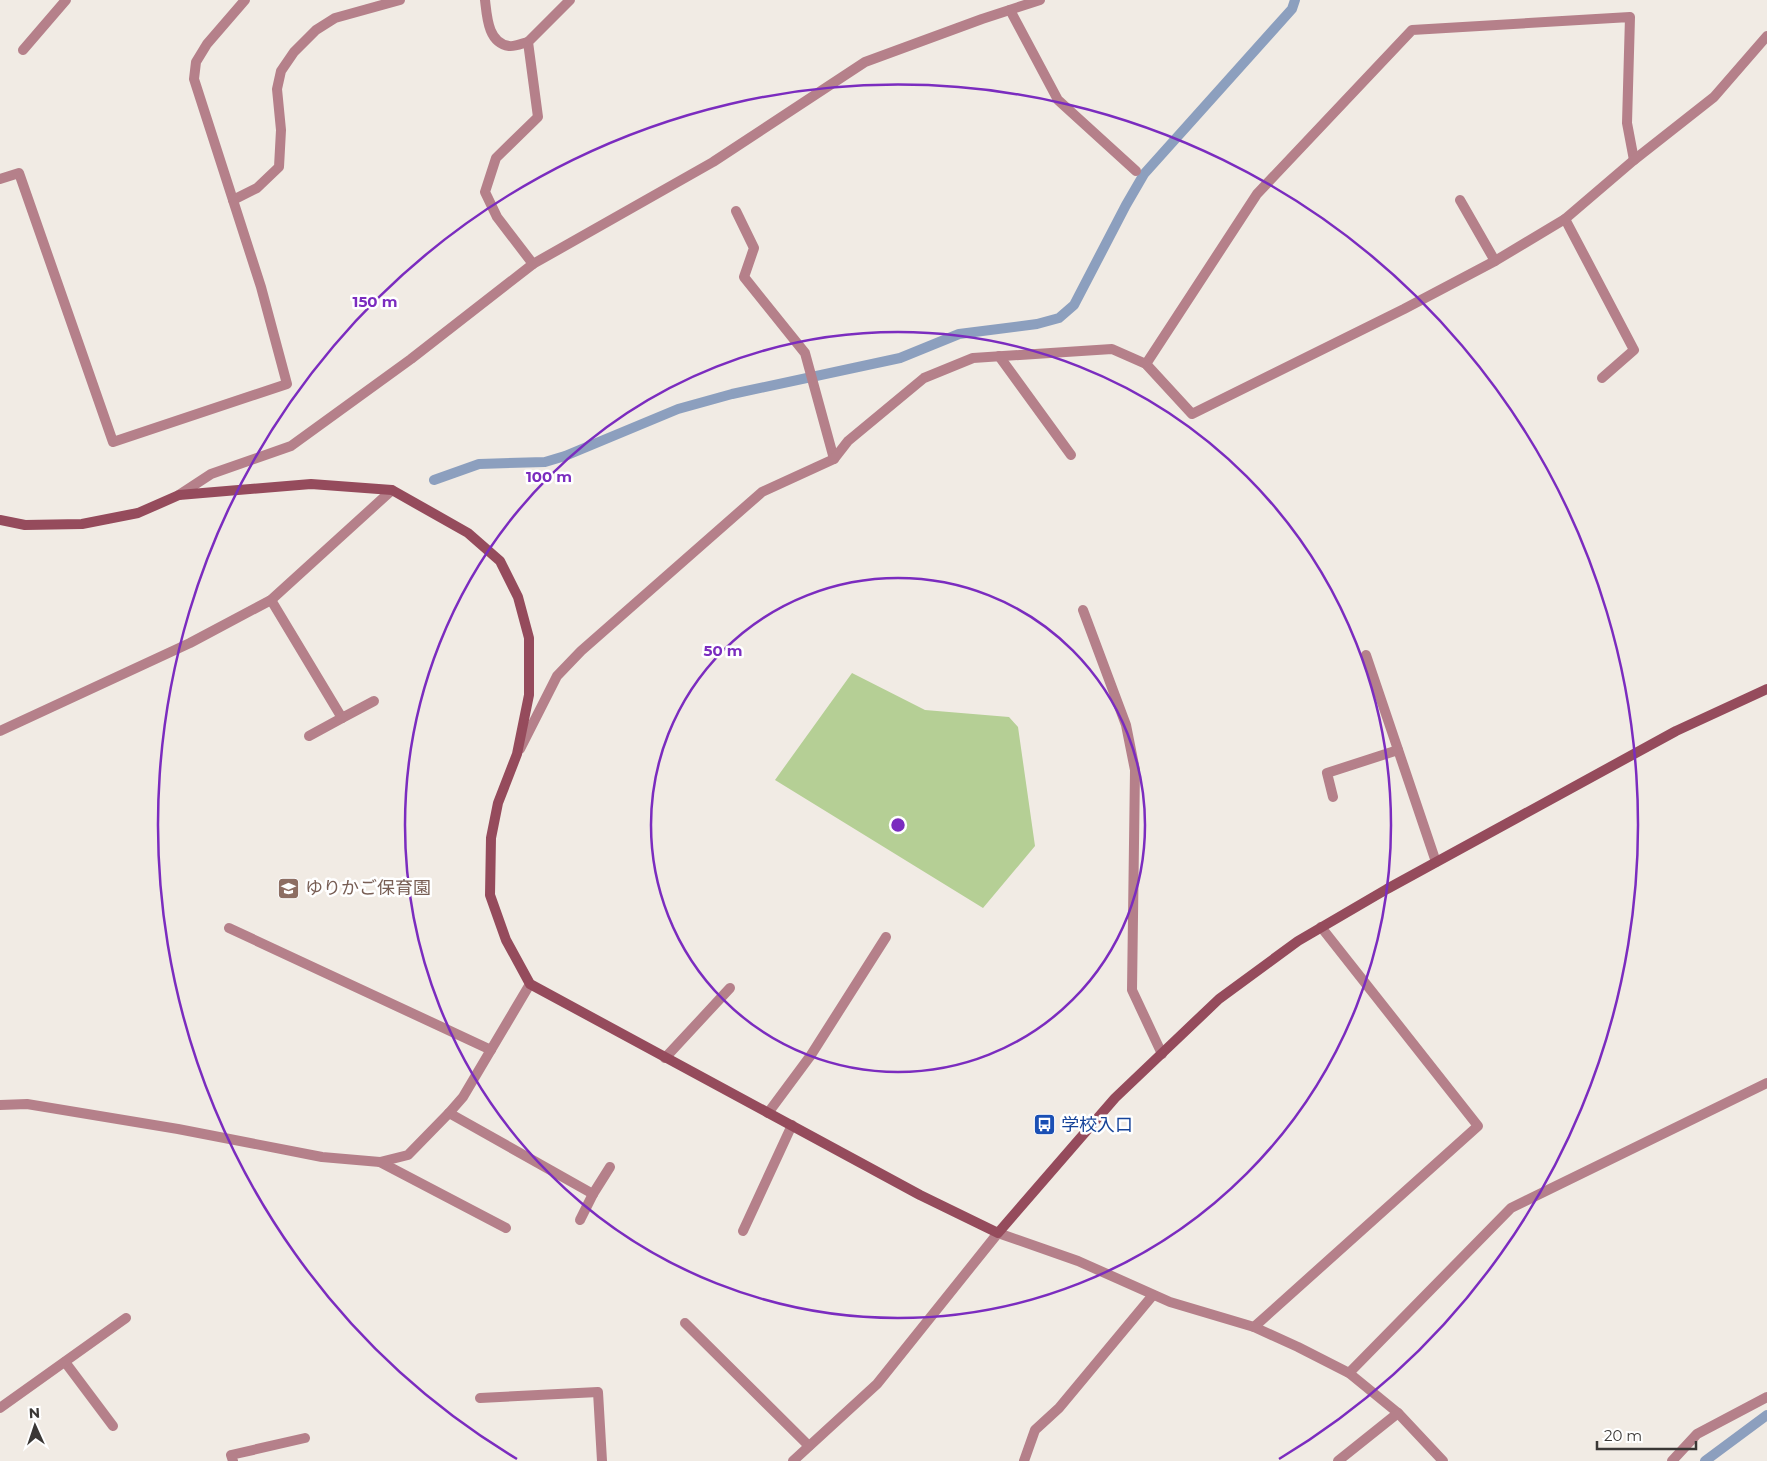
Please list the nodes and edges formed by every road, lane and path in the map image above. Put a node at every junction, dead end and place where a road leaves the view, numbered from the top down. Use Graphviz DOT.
graph roads {
  1 [pos="66,0"];
  2 [pos="246,0"];
  3 [pos="400,0"];
  4 [pos="486,0"];
  5 [pos="570,0"];
  6 [pos="1040,0"];
  7 [pos="1010,10"];
  8 [pos="1767,36"];
  9 [pos="528,42"];
  10 [pos="23,50"];
  11 [pos="1634,160"];
  12 [pos="1136,171"];
  13 [pos="0,179"];
  14 [pos="233,200"];
  15 [pos="1460,200"];
  16 [pos="736,211"];
  17 [pos="1564,219"];
  18 [pos="1495,261"];
  19 [pos="533,264"];
  20 [pos="999,356"];
  21 [pos="1146,364"];
  22 [pos="1602,378"];
  23 [pos="1071,456"];
  24 [pos="834,459"];
  25 [pos="392,490"];
  26 [pos="180,494"];
  27 [pos="0,520"];
  28 [pos="271,600"];
  29 [pos="1083,610"];
  30 [pos="1366,655"];
  31 [pos="1767,689"];
  32 [pos="374,701"];
  33 [pos="342,718"];
  34 [pos="0,731"];
  35 [pos="309,736"];
  36 [pos="1398,750"];
  37 [pos="517,754"];
  38 [pos="1333,797"];
  39 [pos="1436,862"];
  40 [pos="228,928"];
  41 [pos="1321,928"];
  42 [pos="886,937"];
  43 [pos="530,984"];
  44 [pos="730,988"];
  45 [pos="491,1050"];
  46 [pos="1162,1054"];
  47 [pos="665,1058"];
  48 [pos="1767,1083"];
  49 [pos="0,1105"];
  50 [pos="449,1113"];
  51 [pos="768,1113"];
  52 [pos="792,1126"];
  53 [pos="380,1162"];
  54 [pos="610,1167"];
  55 [pos="592,1194"];
  56 [pos="580,1220"];
  57 [pos="506,1228"];
  58 [pos="743,1231"];
  59 [pos="998,1234"];
  60 [pos="1154,1295"];
  61 [pos="126,1318"];
  62 [pos="685,1323"];
  63 [pos="1254,1327"];
  64 [pos="65,1362"];
  65 [pos="1349,1373"];
  66 [pos="1767,1397"];
  67 [pos="480,1398"];
  68 [pos="0,1408"];
  69 [pos="1398,1414"];
  70 [pos="113,1426"];
  71 [pos="305,1438"];
  72 [pos="810,1446"];
  73 [pos="234,1461"];
  74 [pos="602,1461"];
  75 [pos="793,1461"];
  76 [pos="1024,1461"];
  77 [pos="1338,1461"];
  78 [pos="1443,1461"];
  79 [pos="1672,1461"];
  1 -- 10 [label="street"];
  2 -- 14 [label="street"];
  3 -- 14 [label="street"];
  4 -- 9 [label="street"];
  5 -- 9 [label="street"];
  6 -- 7 [label="street"];
  7 -- 12 [label="street"];
  7 -- 19 [label="street"];
  8 -- 11 [label="street"];
  9 -- 19 [label="street"];
  11 -- 17 [label="street"];
  11 -- 21 [label="street"];
  13 -- 14 [label="street"];
  15 -- 18 [label="street"];
  16 -- 24 [label="street"];
  17 -- 18 [label="street"];
  17 -- 22 [label="street"];
  18 -- 21 [label="street"];
  19 -- 26 [label="street"];
  20 -- 21 [label="street"];
  20 -- 23 [label="street"];
  20 -- 24 [label="street"];
  24 -- 37 [label="street"];
  25 -- 26 [label="street"];
  25 -- 28 [label="street"];
  25 -- 37 [label="street"];
  26 -- 27 [label="street"];
  28 -- 33 [label="street"];
  28 -- 34 [label="street"];
  29 -- 46 [label="street"];
  30 -- 36 [label="street"];
  31 -- 39 [label="street"];
  32 -- 33 [label="street"];
  33 -- 35 [label="street"];
  36 -- 38 [label="street"];
  36 -- 39 [label="street"];
  37 -- 43 [label="street"];
  39 -- 41 [label="street"];
  40 -- 45 [label="street"];
  41 -- 46 [label="street"];
  41 -- 63 [label="street"];
  42 -- 51 [label="street"];
  43 -- 45 [label="street"];
  43 -- 47 [label="street"];
  44 -- 47 [label="street"];
  45 -- 50 [label="street"];
  46 -- 59 [label="street"];
  47 -- 51 [label="street"];
  48 -- 65 [label="street"];
  49 -- 53 [label="street"];
  50 -- 53 [label="street"];
  50 -- 55 [label="street"];
  51 -- 52 [label="street"];
  52 -- 58 [label="street"];
  52 -- 59 [label="street"];
  53 -- 57 [label="street"];
  54 -- 55 [label="street"];
  55 -- 56 [label="street"];
  59 -- 60 [label="street"];
  59 -- 72 [label="street"];
  60 -- 63 [label="street"];
  60 -- 76 [label="street"];
  61 -- 64 [label="street"];
  62 -- 72 [label="street"];
  63 -- 65 [label="street"];
  64 -- 68 [label="street"];
  64 -- 70 [label="street"];
  65 -- 69 [label="street"];
  66 -- 79 [label="street"];
  67 -- 74 [label="street"];
  69 -- 77 [label="street"];
  69 -- 78 [label="street"];
  71 -- 73 [label="street"];
  72 -- 75 [label="street"];
}
